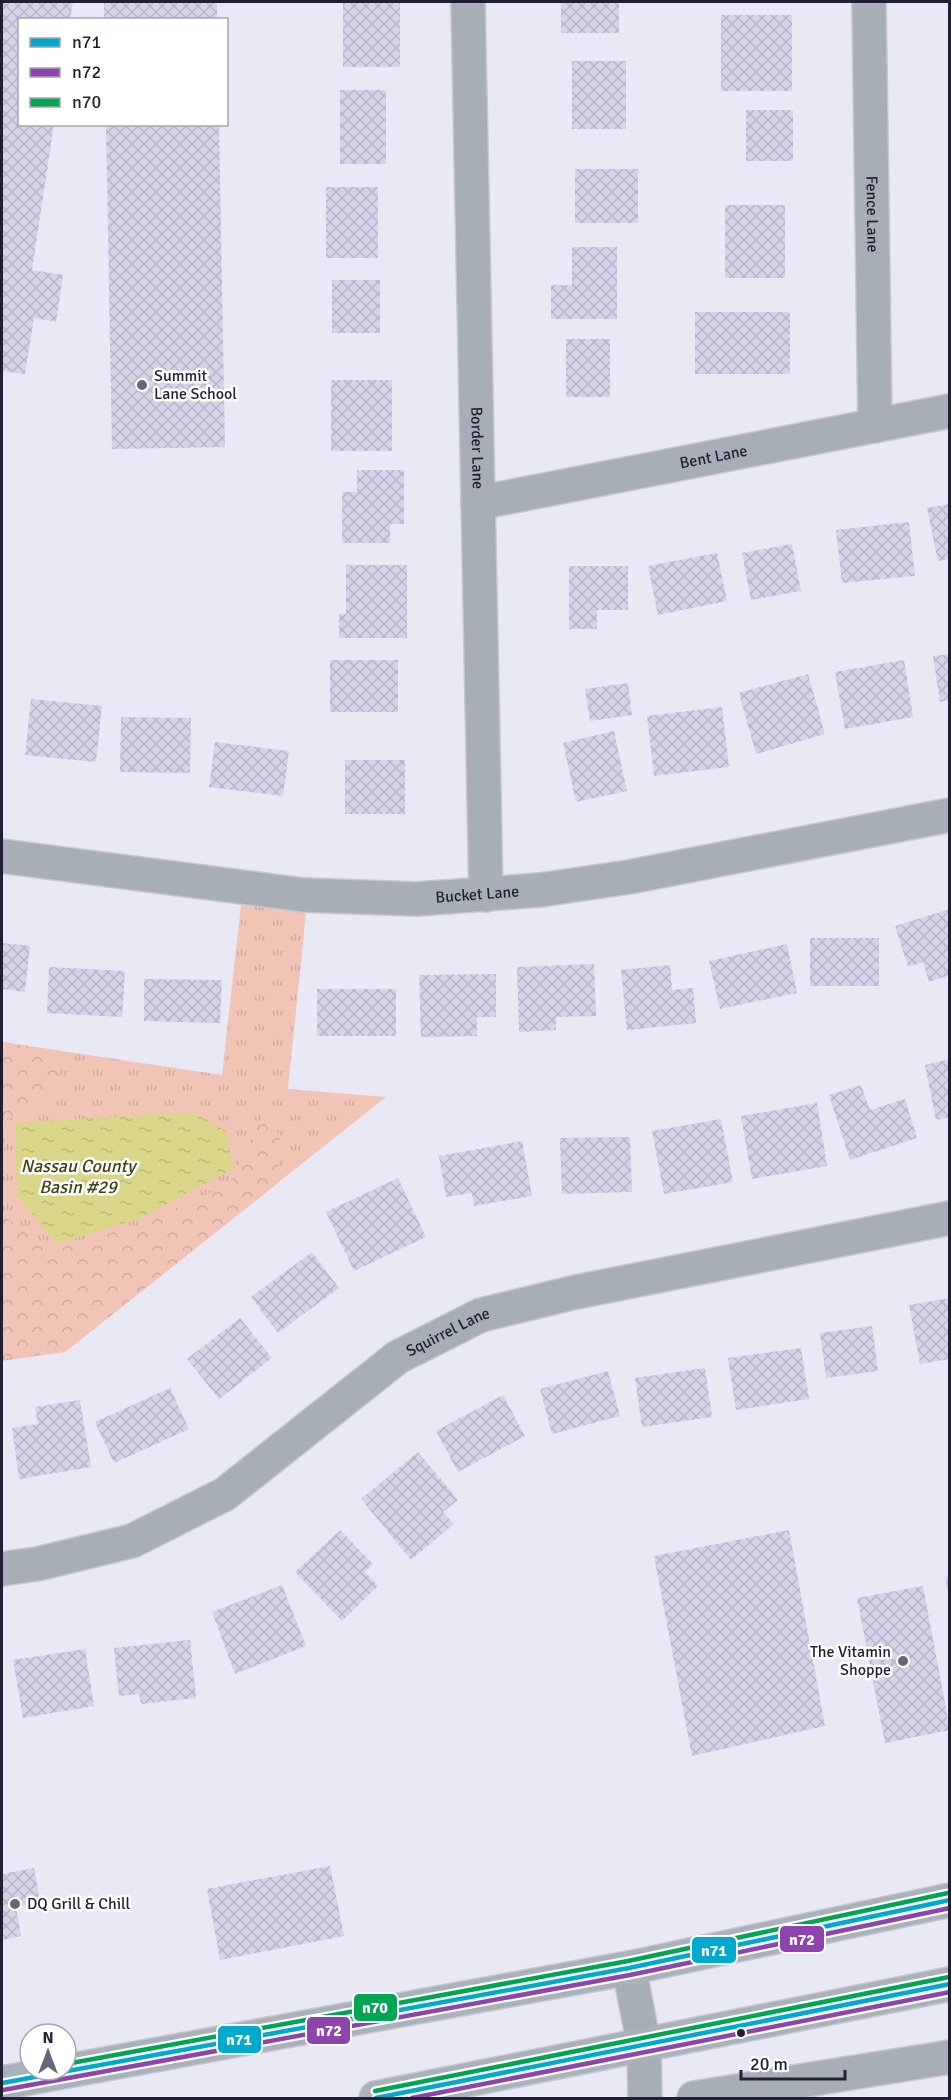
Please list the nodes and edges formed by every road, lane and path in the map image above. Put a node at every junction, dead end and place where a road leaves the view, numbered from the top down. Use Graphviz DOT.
graph roads {
  1 [pos="468,2"];
  2 [pos="869,2"];
  3 [pos="950,411"];
  4 [pos="875,426"];
  5 [pos="478,503"];
  6 [pos="950,814"];
  7 [pos="2,856"];
  8 [pos="486,895"];
  9 [pos="950,1218"];
  10 [pos="2,1569"];
  11 [pos="950,1900"];
  12 [pos="629,1968"];
  13 [pos="950,1984"];
  14 [pos="950,2008"];
  15 [pos="751,2025"];
  16 [pos="644,2045"];
  17 [pos="950,2057"];
  18 [pos="2,2083"];
  19 [pos="376,2098"];
  20 [pos="645,2098"];
  21 [pos="694,2098"];
  1 -- 5 [label="street, Border Lane"];
  2 -- 4 [label="street, Fence Lane"];
  3 -- 4 [label="street, Bent Lane"];
  4 -- 5 [label="street, Bent Lane"];
  5 -- 8 [label="street, Border Lane"];
  6 -- 8 [label="street, Bucket Lane"];
  7 -- 8 [label="street, Bucket Lane"];
  9 -- 10 [label="street, Squirrel Lane"];
  11 -- 12 [label="main road"];
  12 -- 16 [label="street"];
  12 -- 18 [label="main road"];
  13 -- 15 [label="main road"];
  14 -- 15 [label="main road"];
  15 -- 16 [label="main road"];
  16 -- 19 [label="main road"];
  16 -- 20 [label="street"];
  17 -- 21 [label="street"];
}
